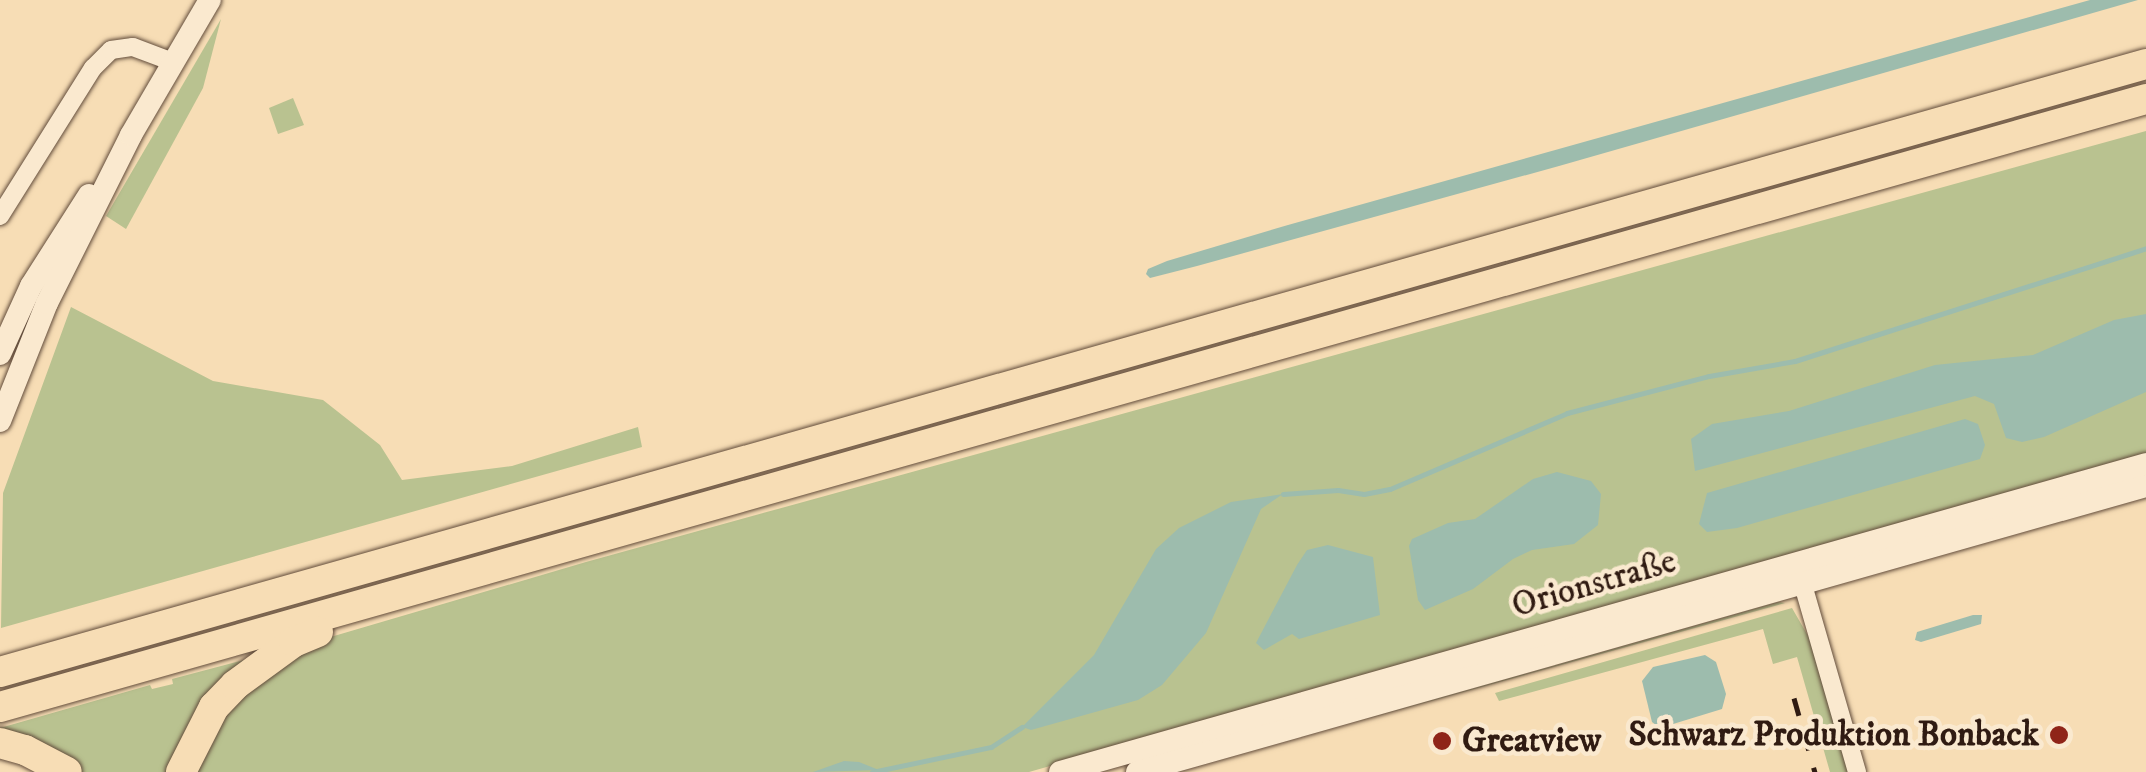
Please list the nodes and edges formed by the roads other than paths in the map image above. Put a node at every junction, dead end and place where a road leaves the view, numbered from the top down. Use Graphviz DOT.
graph roads {
  1 [pos="210,0"];
  2 [pos="172,62"];
  3 [pos="2146,64"];
  4 [pos="2146,100"];
  5 [pos="131,135"];
  6 [pos="0,216"];
  7 [pos="0,354"];
  8 [pos="0,421"];
  9 [pos="2146,464"];
  10 [pos="2146,486"];
  11 [pos="1800,574"];
  12 [pos="432,585"];
  13 [pos="0,672"];
  14 [pos="0,707"];
  15 [pos="0,743"];
  16 [pos="67,772"];
  17 [pos="181,772"];
  18 [pos="1060,772"];
  19 [pos="1137,772"];
  20 [pos="1857,772"];
  1 -- 2 [label="street"];
  2 -- 5 [label="street"];
  2 -- 6 [label="street"];
  3 -- 13 [label="highway"];
  4 -- 12 [label="highway"];
  5 -- 7 [label="street"];
  5 -- 8 [label="street"];
  9 -- 11 [label="street, Orionstraße"];
  10 -- 11 [label="street, Orionstraße"];
  11 -- 18 [label="street, Orionstraße"];
  11 -- 19 [label="street, Orionstraße"];
  11 -- 20 [label="street"];
  12 -- 14 [label="highway"];
  12 -- 17 [label="highway"];
  15 -- 16 [label="highway"];
}
